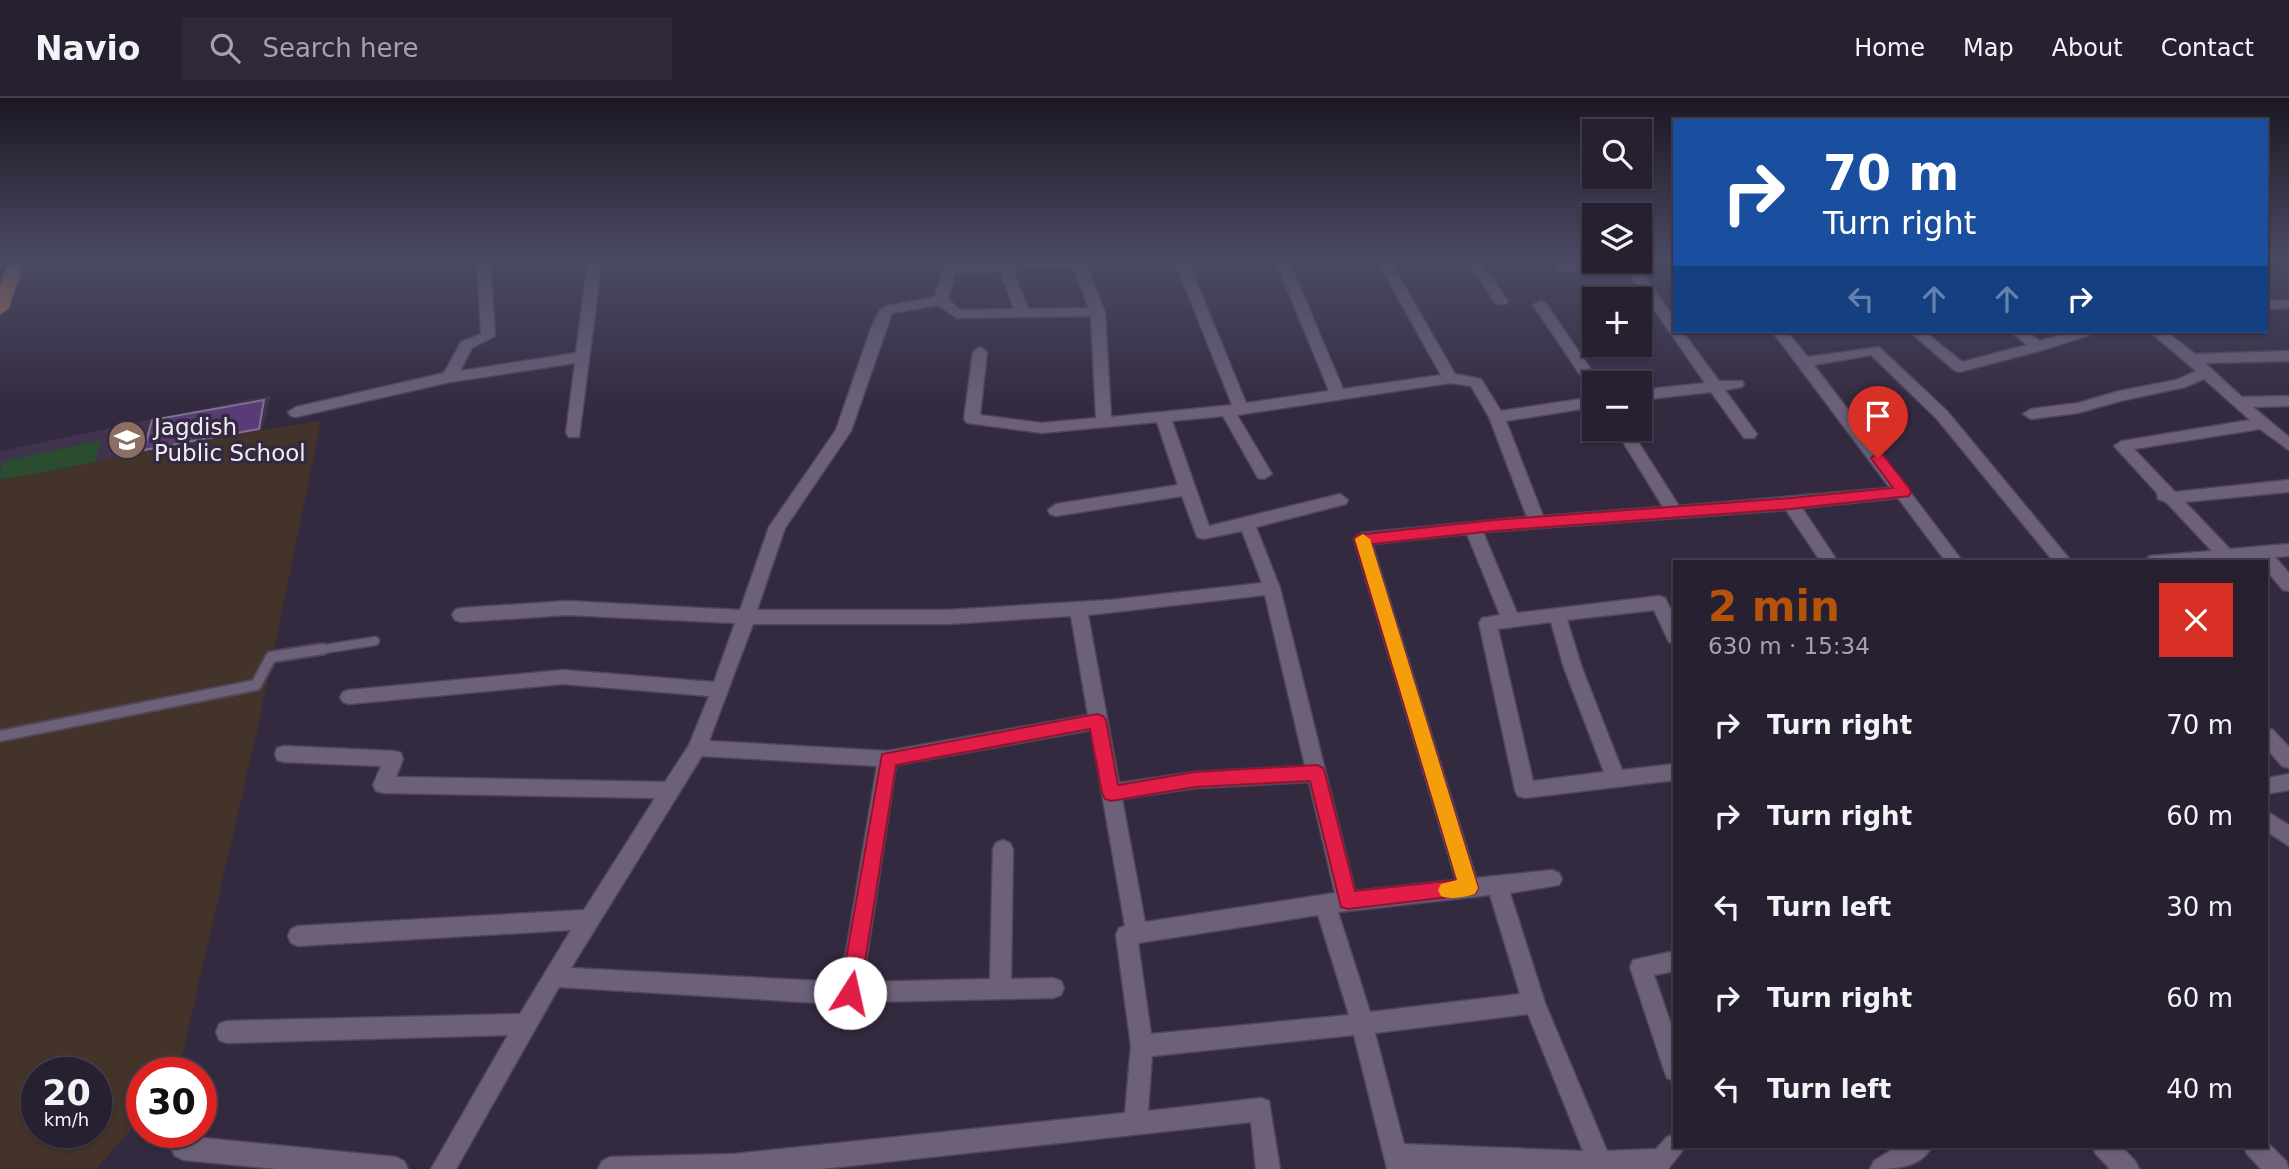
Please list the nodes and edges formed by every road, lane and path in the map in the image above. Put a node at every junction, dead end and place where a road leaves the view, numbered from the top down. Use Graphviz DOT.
graph roads {
  1 [pos="486,309"];
  2 [pos="589,309"];
  3 [pos="893,309"];
  4 [pos="951,309"];
  5 [pos="1022,309"];
  6 [pos="1097,309"];
  7 [pos="1198,309"];
  8 [pos="1302,309"];
  9 [pos="1411,309"];
  10 [pos="1543,309"];
  11 [pos="1660,309"];
  12 [pos="1098,312"];
  13 [pos="1023,313"];
  14 [pos="1673,328"];
  15 [pos="1676,333"];
  16 [pos="1781,333"];
  17 [pos="1918,333"];
  18 [pos="2020,333"];
  19 [pos="2079,333"];
  20 [pos="2158,333"];
  21 [pos="2038,347"];
  22 [pos="979,352"];
  23 [pos="2289,356"];
  24 [pos="583,357"];
  25 [pos="2192,359"];
  26 [pos="1804,362"];
  27 [pos="1585,371"];
  28 [pos="2206,372"];
  29 [pos="450,377"];
  30 [pos="1450,378"];
  31 [pos="1737,384"];
  32 [pos="1714,387"];
  33 [pos="1652,394"];
  34 [pos="1338,395"];
  35 [pos="2289,401"];
  36 [pos="2238,402"];
  37 [pos="1582,404"];
  38 [pos="1234,410"];
  39 [pos="296,412"];
  40 [pos="2031,414"];
  41 [pos="1163,417"];
  42 [pos="1497,417"];
  43 [pos="1104,422"];
  44 [pos="2263,423"];
  45 [pos="574,433"];
  46 [pos="1749,435"];
  47 [pos="1630,441"];
  48 [pos="2289,445"];
  49 [pos="1264,474"];
  50 [pos="2289,486"];
  51 [pos="2149,487"];
  52 [pos="1188,489"];
  53 [pos="1904,492"];
  54 [pos="2171,498"];
  55 [pos="1340,500"];
  56 [pos="1790,504"];
  57 [pos="1056,510"];
  58 [pos="1674,511"];
  59 [pos="1537,522"];
  60 [pos="1247,524"];
  61 [pos="1473,527"];
  62 [pos="2289,550"];
  63 [pos="2261,552"];
  64 [pos="2225,555"];
  65 [pos="1829,560"];
  66 [pos="1954,560"];
  67 [pos="2062,560"];
  68 [pos="2171,560"];
  69 [pos="2268,560"];
  70 [pos="2268,560"];
  71 [pos="2289,585"];
  72 [pos="1272,588"];
  73 [pos="1667,602"];
  74 [pos="1078,609"];
  75 [pos="461,615"];
  76 [pos="1557,615"];
  77 [pos="744,617"];
  78 [pos="1511,620"];
  79 [pos="1673,628"];
  80 [pos="375,641"];
  81 [pos="721,690"];
  82 [pos="349,697"];
  83 [pos="1097,720"];
  84 [pos="0,736"];
  85 [pos="2268,737"];
  86 [pos="697,748"];
  87 [pos="284,754"];
  88 [pos="888,759"];
  89 [pos="2289,760"];
  90 [pos="1673,772"];
  91 [pos="1317,773"];
  92 [pos="1616,779"];
  93 [pos="2289,782"];
  94 [pos="2268,786"];
  95 [pos="670,790"];
  96 [pos="1111,793"];
  97 [pos="2268,821"];
  98 [pos="2289,837"];
  99 [pos="1003,849"];
  100 [pos="1552,879"];
  101 [pos="1497,885"];
  102 [pos="1469,888"];
  103 [pos="1348,901"];
  104 [pos="1325,904"];
  105 [pos="590,919"];
  106 [pos="1126,935"];
  107 [pos="298,936"];
  108 [pos="1673,961"];
  109 [pos="553,977"];
  110 [pos="1053,988"];
  111 [pos="1000,989"];
  112 [pos="850,993"];
  113 [pos="1534,1003"];
  114 [pos="525,1024"];
  115 [pos="1362,1024"];
  116 [pos="227,1031"];
  117 [pos="1142,1046"];
  118 [pos="1673,1064"];
  119 [pos="1136,1124"];
  120 [pos="1673,1147"];
  121 [pos="183,1148"];
  122 [pos="1917,1148"];
  123 [pos="2106,1148"];
  124 [pos="2257,1148"];
  125 [pos="1397,1162"];
  126 [pos="1600,1163"];
  127 [pos="2275,1168"];
  128 [pos="396,1169"];
  129 [pos="443,1169"];
  130 [pos="610,1169"];
  131 [pos="1268,1169"];
  132 [pos="1882,1169"];
  133 [pos="2127,1169"];
  1 -- 29 [label="street"];
  2 -- 24 [label="street"];
  3 -- 77 [label="street"];
  4 -- 13 [label="street"];
  5 -- 13 [label="street"];
  6 -- 12 [label="street"];
  7 -- 38 [label="street"];
  8 -- 34 [label="street"];
  9 -- 30 [label="street"];
  10 -- 27 [label="street"];
  11 -- 14 [label="street"];
  12 -- 13 [label="street"];
  12 -- 43 [label="street"];
  15 -- 32 [label="street"];
  16 -- 26 [label="street"];
  17 -- 21 [label="street"];
  18 -- 21 [label="street"];
  19 -- 21 [label="street"];
  20 -- 25 [label="street"];
  22 -- 43 [label="street"];
  23 -- 25 [label="street"];
  24 -- 29 [label="street"];
  24 -- 45 [label="street"];
  25 -- 28 [label="street"];
  26 -- 53 [label="street"];
  26 -- 67 [label="street"];
  28 -- 36 [label="street"];
  28 -- 40 [label="street"];
  29 -- 39 [label="street"];
  30 -- 34 [label="street"];
  30 -- 42 [label="street"];
  31 -- 32 [label="street"];
  32 -- 33 [label="street"];
  32 -- 46 [label="street"];
  34 -- 38 [label="street"];
  35 -- 36 [label="street"];
  36 -- 44 [label="street"];
  37 -- 42 [label="street"];
  38 -- 41 [label="street"];
  38 -- 49 [label="street"];
  41 -- 43 [label="street"];
  41 -- 52 [label="street"];
  42 -- 59 [label="street"];
  44 -- 48 [label="street"];
  44 -- 54 [label="street"];
  47 -- 58 [label="street"];
  50 -- 54 [label="street"];
  51 -- 54 [label="street"];
  52 -- 57 [label="street"];
  52 -- 60 [label="street"];
  53 -- 56 [label="street"];
  53 -- 66 [label="street"];
  54 -- 64 [label="street"];
  55 -- 60 [label="street"];
  56 -- 58 [label="street"];
  56 -- 65 [label="street"];
  58 -- 59 [label="street"];
  59 -- 61 [label="street"];
  60 -- 72 [label="street"];
  61 -- 78 [label="street"];
  61 -- 102 [label="street"];
  62 -- 63 [label="street"];
  63 -- 64 [label="street"];
  63 -- 69 [label="street"];
  64 -- 68 [label="street"];
  70 -- 71 [label="street"];
  72 -- 74 [label="street"];
  72 -- 91 [label="street"];
  73 -- 76 [label="street"];
  73 -- 79 [label="street"];
  74 -- 77 [label="street"];
  74 -- 83 [label="street"];
  75 -- 77 [label="street"];
  76 -- 78 [label="street"];
  76 -- 92 [label="street"];
  77 -- 81 [label="street"];
  78 -- 92 [label="street"];
  80 -- 84 [label="lane"];
  81 -- 82 [label="street"];
  81 -- 86 [label="street"];
  83 -- 88 [label="street"];
  83 -- 96 [label="street"];
  85 -- 89 [label="street"];
  86 -- 88 [label="street"];
  86 -- 95 [label="street"];
  87 -- 95 [label="street"];
  88 -- 112 [label="street"];
  90 -- 92 [label="street"];
  91 -- 96 [label="street"];
  91 -- 103 [label="street"];
  93 -- 94 [label="street"];
  95 -- 105 [label="street"];
  96 -- 104 [label="street"];
  97 -- 98 [label="street"];
  99 -- 111 [label="street"];
  100 -- 101 [label="street"];
  101 -- 102 [label="street"];
  101 -- 113 [label="street"];
  102 -- 103 [label="street"];
  103 -- 104 [label="street"];
  104 -- 115 [label="street"];
  105 -- 107 [label="street"];
  105 -- 109 [label="street"];
  106 -- 117 [label="street"];
  108 -- 118 [label="street"];
  109 -- 112 [label="street"];
  109 -- 114 [label="street"];
  110 -- 111 [label="street"];
  111 -- 112 [label="street"];
  113 -- 115 [label="street"];
  113 -- 126 [label="street"];
  114 -- 116 [label="street"];
  114 -- 129 [label="street"];
  115 -- 117 [label="street"];
  115 -- 125 [label="street"];
  117 -- 119 [label="street"];
  119 -- 130 [label="street"];
  119 -- 131 [label="street"];
  120 -- 126 [label="street"];
  121 -- 128 [label="street"];
  122 -- 132 [label="street"];
  123 -- 133 [label="street"];
  124 -- 127 [label="street"];
  125 -- 126 [label="street"];
}
